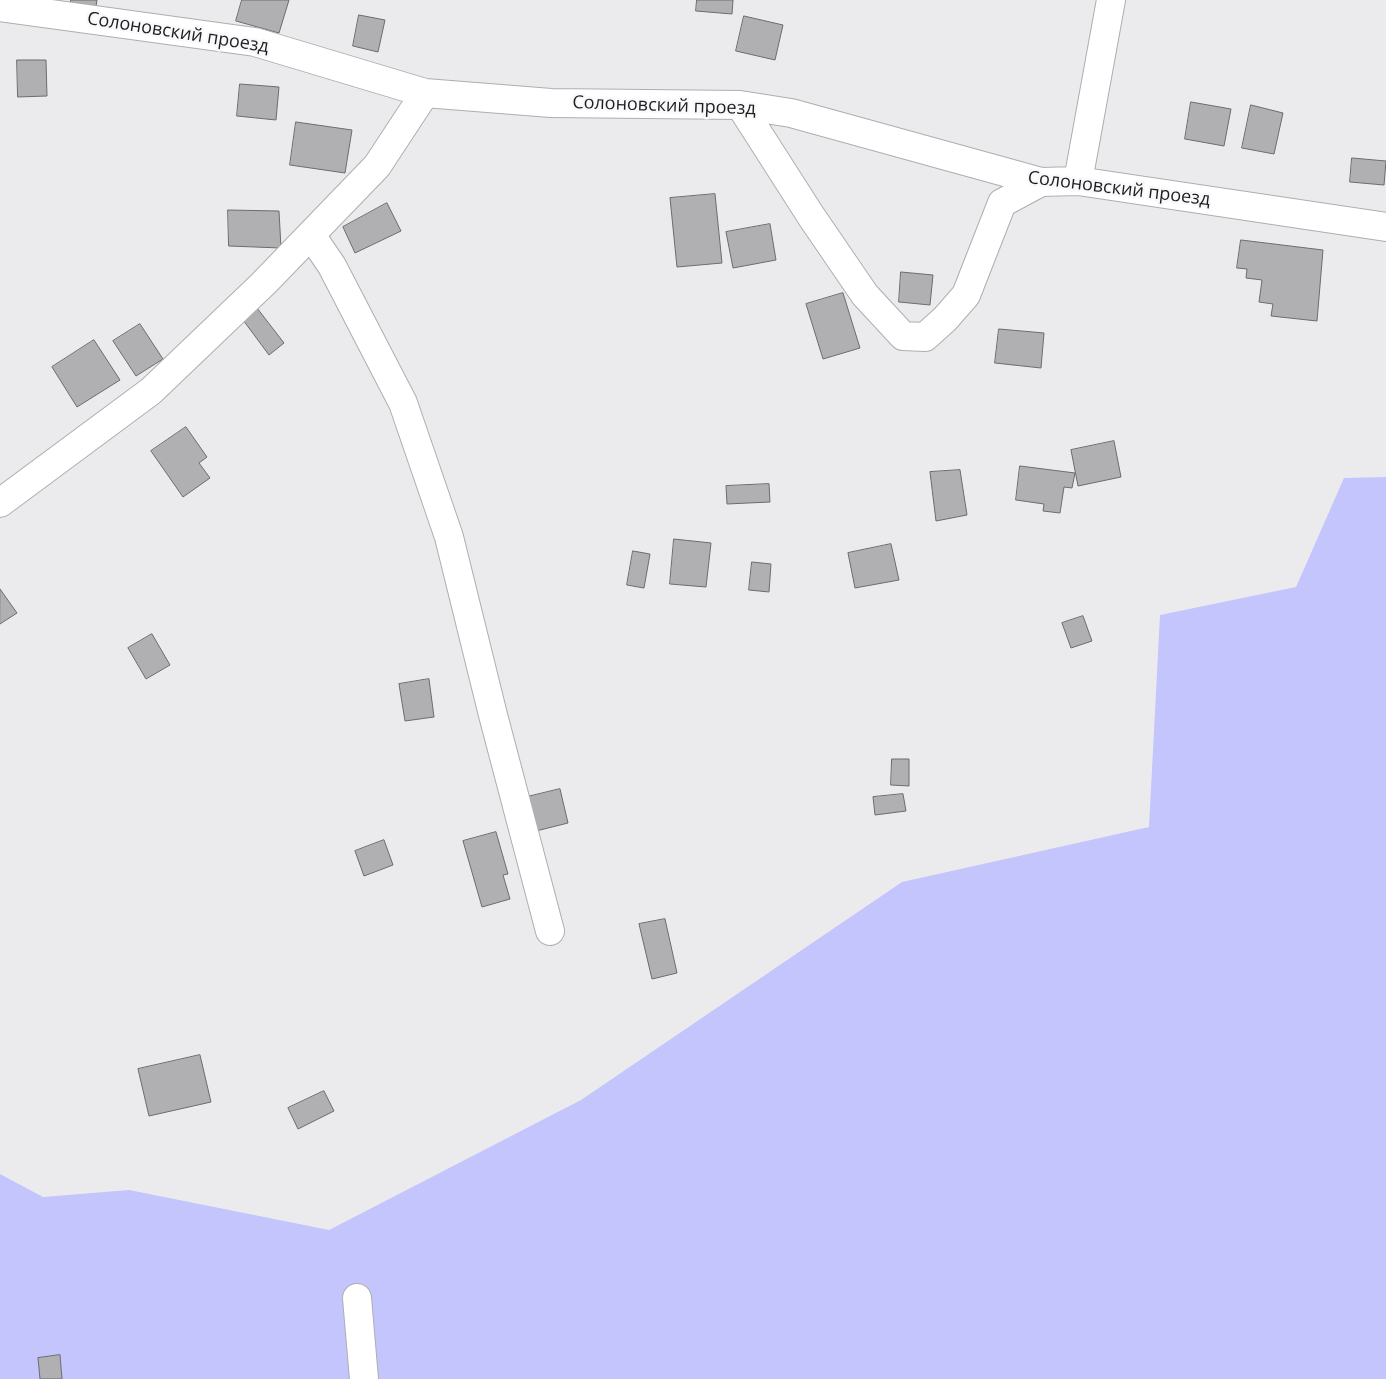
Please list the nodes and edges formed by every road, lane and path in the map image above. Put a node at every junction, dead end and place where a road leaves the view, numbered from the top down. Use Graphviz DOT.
graph roads {
  1 [pos="1111,0"];
  2 [pos="0,7"];
  3 [pos="425,94"];
  4 [pos="740,105"];
  5 [pos="1078,181"];
  6 [pos="1041,182"];
  7 [pos="1386,228"];
  8 [pos="310,235"];
  9 [pos="0,503"];
  10 [pos="550,931"];
  11 [pos="357,1298"];
  12 [pos="364,1379"];
  1 -- 5 [label="street"];
  2 -- 3 [label="street, Солоновский проезд"];
  3 -- 4 [label="street, Солоновский проезд"];
  3 -- 8 [label="street"];
  4 -- 6 [label="street, Солоновский проезд"];
  4 -- 6 [label="street"];
  5 -- 6 [label="street, Солоновский проезд"];
  5 -- 7 [label="street, Солоновский проезд"];
  8 -- 9 [label="street"];
  8 -- 10 [label="street"];
  11 -- 12 [label="street"];
}
